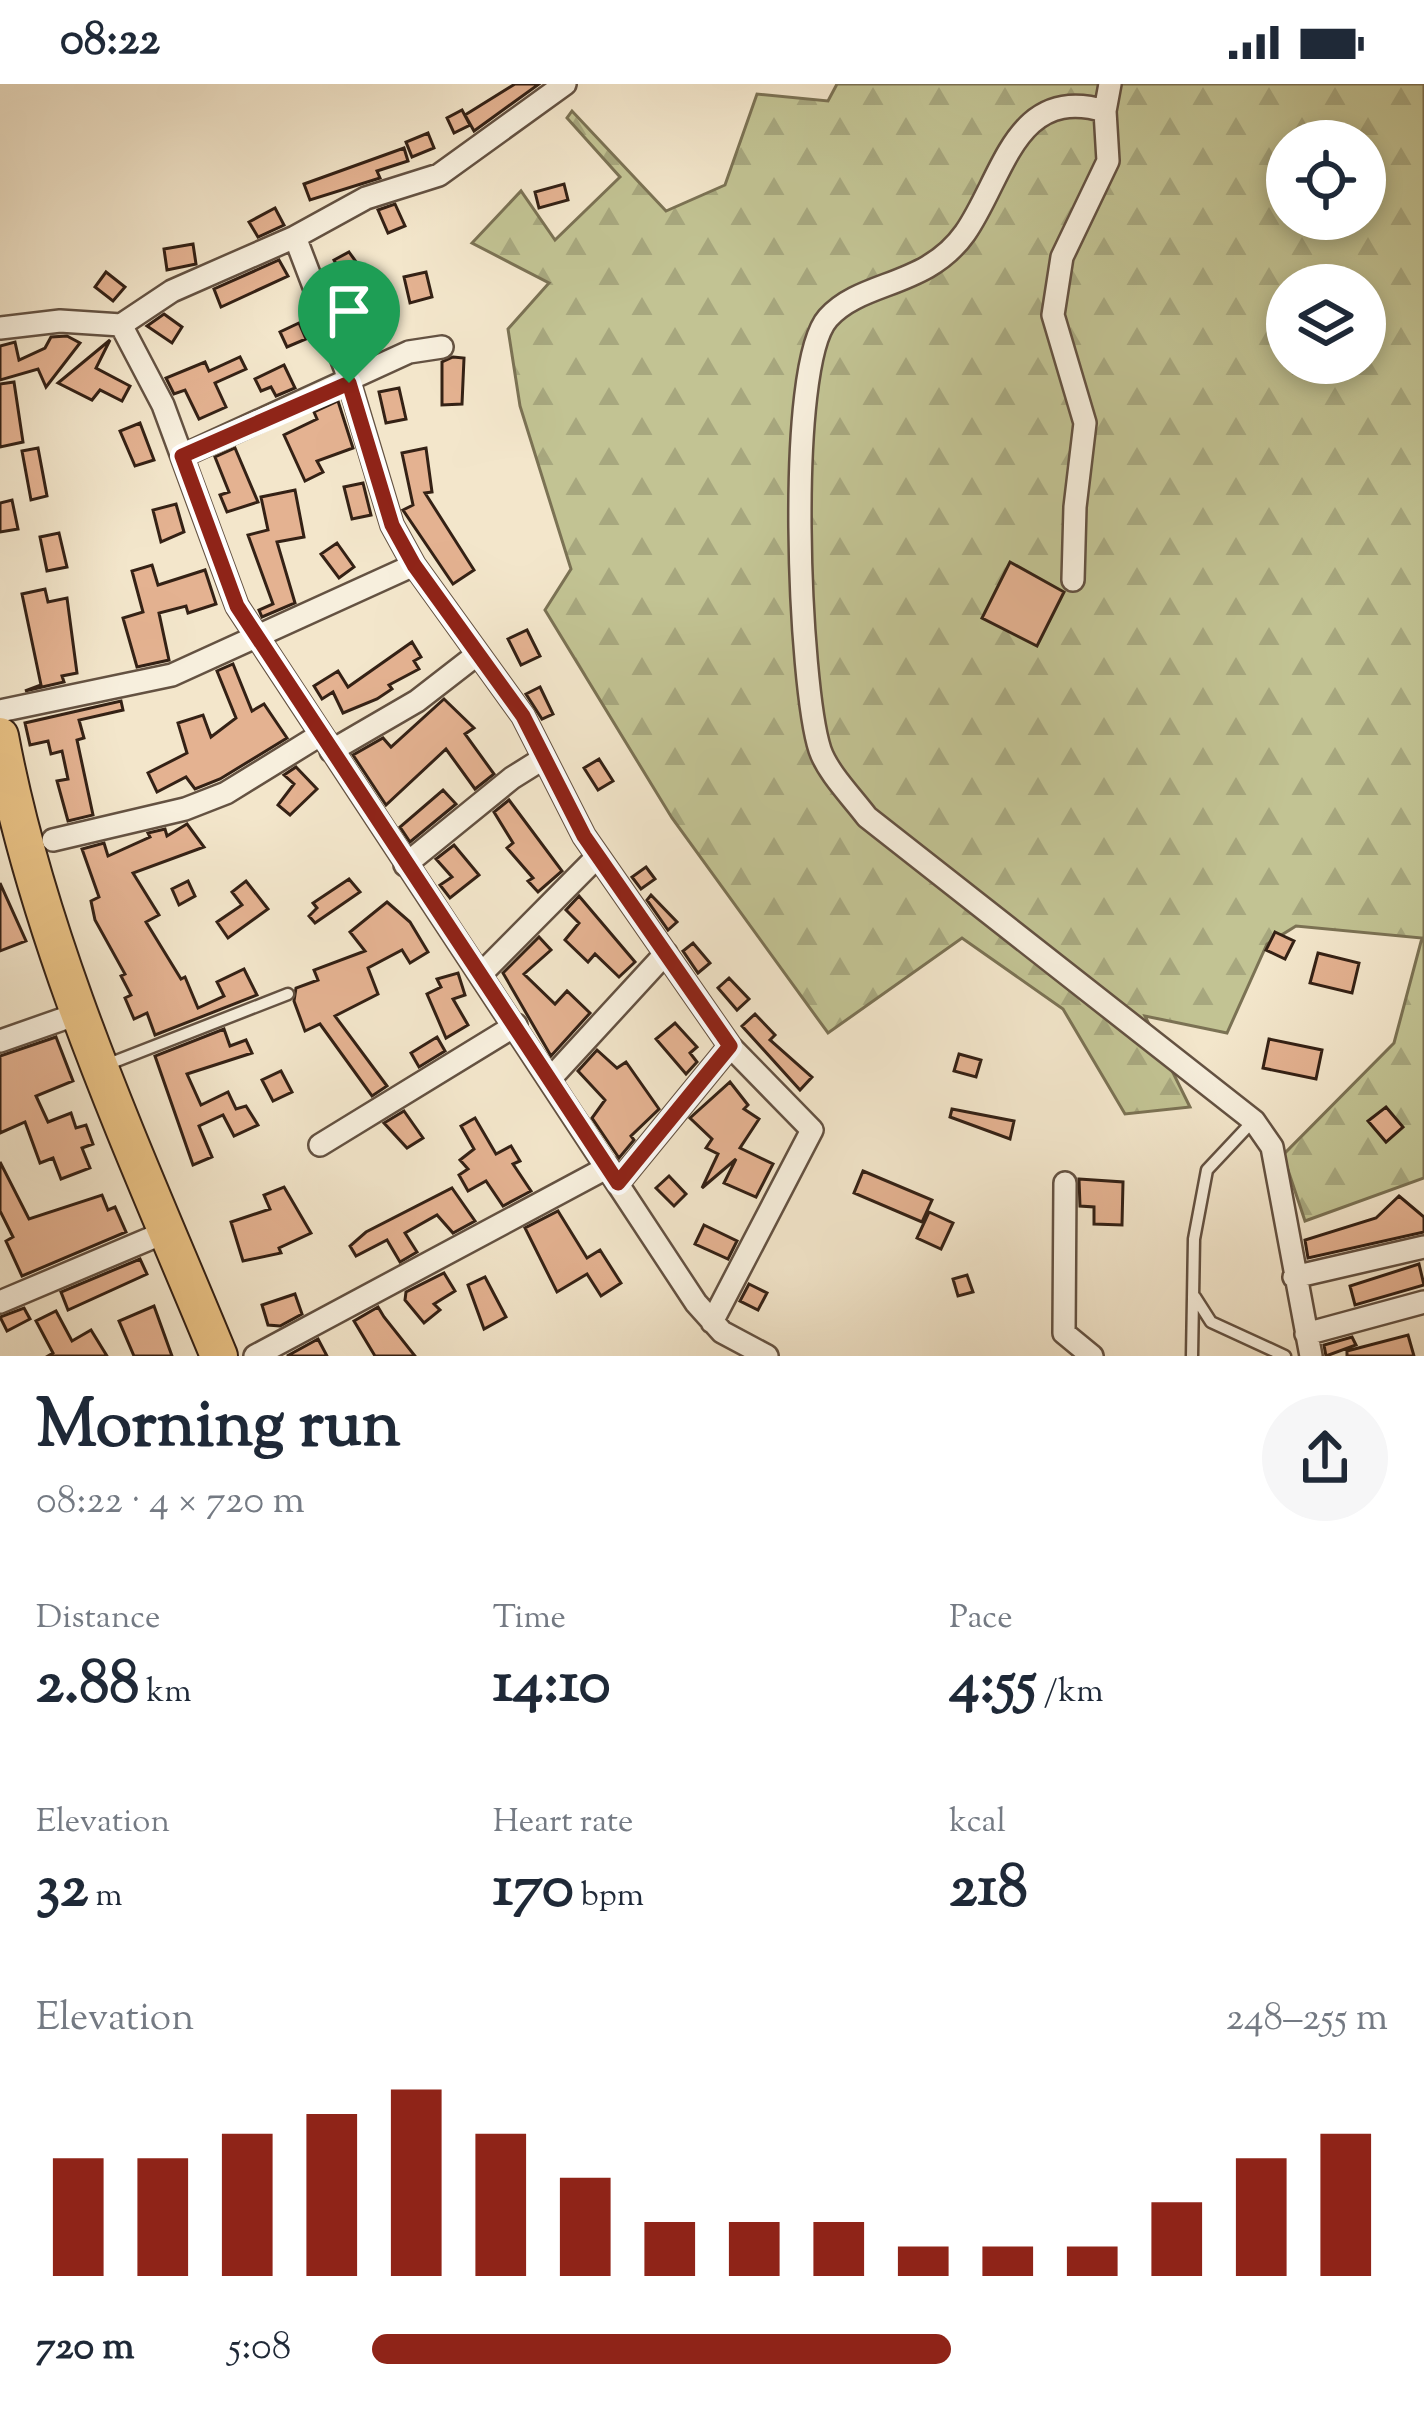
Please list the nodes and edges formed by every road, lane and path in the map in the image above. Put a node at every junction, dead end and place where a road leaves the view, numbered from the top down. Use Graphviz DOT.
graph roads {
  1 [pos="565,84"];
  2 [pos="1110,84"];
  3 [pos="1105,111"];
  4 [pos="296,237"];
  5 [pos="121,326"];
  6 [pos="0,328"];
  7 [pos="442,346"];
  8 [pos="349,383"];
  9 [pos="182,456"];
  10 [pos="414,565"];
  11 [pos="1073,580"];
  12 [pos="259,638"];
  13 [pos="476,656"];
  14 [pos="0,711"];
  15 [pos="0,736"];
  16 [pos="326,743"];
  17 [pos="544,758"];
  18 [pos="53,840"];
  19 [pos="598,856"];
  20 [pos="405,865"];
  21 [pos="666,953"];
  22 [pos="482,973"];
  23 [pos="288,994"];
  24 [pos="83,1012"];
  25 [pos="516,1025"];
  26 [pos="0,1041"];
  27 [pos="730,1046"];
  28 [pos="102,1067"];
  29 [pos="550,1078"];
  30 [pos="1254,1121"];
  31 [pos="320,1145"];
  32 [pos="613,1175"];
  33 [pos="1065,1183"];
  34 [pos="168,1231"];
  35 [pos="1424,1246"];
  36 [pos="1294,1277"];
  37 [pos="1195,1297"];
  38 [pos="0,1302"];
  39 [pos="1424,1302"];
  40 [pos="712,1322"];
  41 [pos="1309,1345"];
  42 [pos="219,1356"];
  43 [pos="254,1356"];
  44 [pos="767,1356"];
  45 [pos="1092,1356"];
  46 [pos="1192,1356"];
  47 [pos="1285,1356"];
  1 -- 4 [label="street"];
  2 -- 3 [label="street"];
  3 -- 11 [label="street"];
  3 -- 30 [label="street"];
  4 -- 5 [label="street"];
  4 -- 8 [label="street"];
  5 -- 6 [label="street"];
  5 -- 9 [label="street"];
  7 -- 8 [label="street"];
  8 -- 9 [label="street"];
  8 -- 10 [label="street"];
  9 -- 12 [label="street"];
  10 -- 12 [label="street"];
  10 -- 13 [label="street"];
  12 -- 14 [label="street"];
  12 -- 16 [label="street"];
  13 -- 16 [label="street"];
  13 -- 17 [label="street"];
  15 -- 24 [label="highway"];
  16 -- 18 [label="street"];
  16 -- 20 [label="street"];
  17 -- 19 [label="street"];
  17 -- 20 [label="street"];
  19 -- 21 [label="street"];
  19 -- 22 [label="street"];
  20 -- 22 [label="street"];
  21 -- 27 [label="street"];
  21 -- 29 [label="street"];
  22 -- 25 [label="street"];
  23 -- 28 [label="lane"];
  24 -- 26 [label="street"];
  24 -- 28 [label="highway"];
  25 -- 29 [label="street"];
  25 -- 31 [label="street"];
  27 -- 32 [label="street"];
  27 -- 40 [label="street"];
  28 -- 34 [label="highway"];
  29 -- 32 [label="street"];
  30 -- 36 [label="street"];
  30 -- 37 [label="lane"];
  32 -- 40 [label="street"];
  32 -- 43 [label="street"];
  33 -- 45 [label="street"];
  34 -- 38 [label="street"];
  34 -- 42 [label="highway"];
  35 -- 36 [label="street"];
  36 -- 41 [label="street"];
  37 -- 46 [label="lane"];
  37 -- 47 [label="lane"];
  39 -- 41 [label="street"];
  40 -- 44 [label="street"];
}
